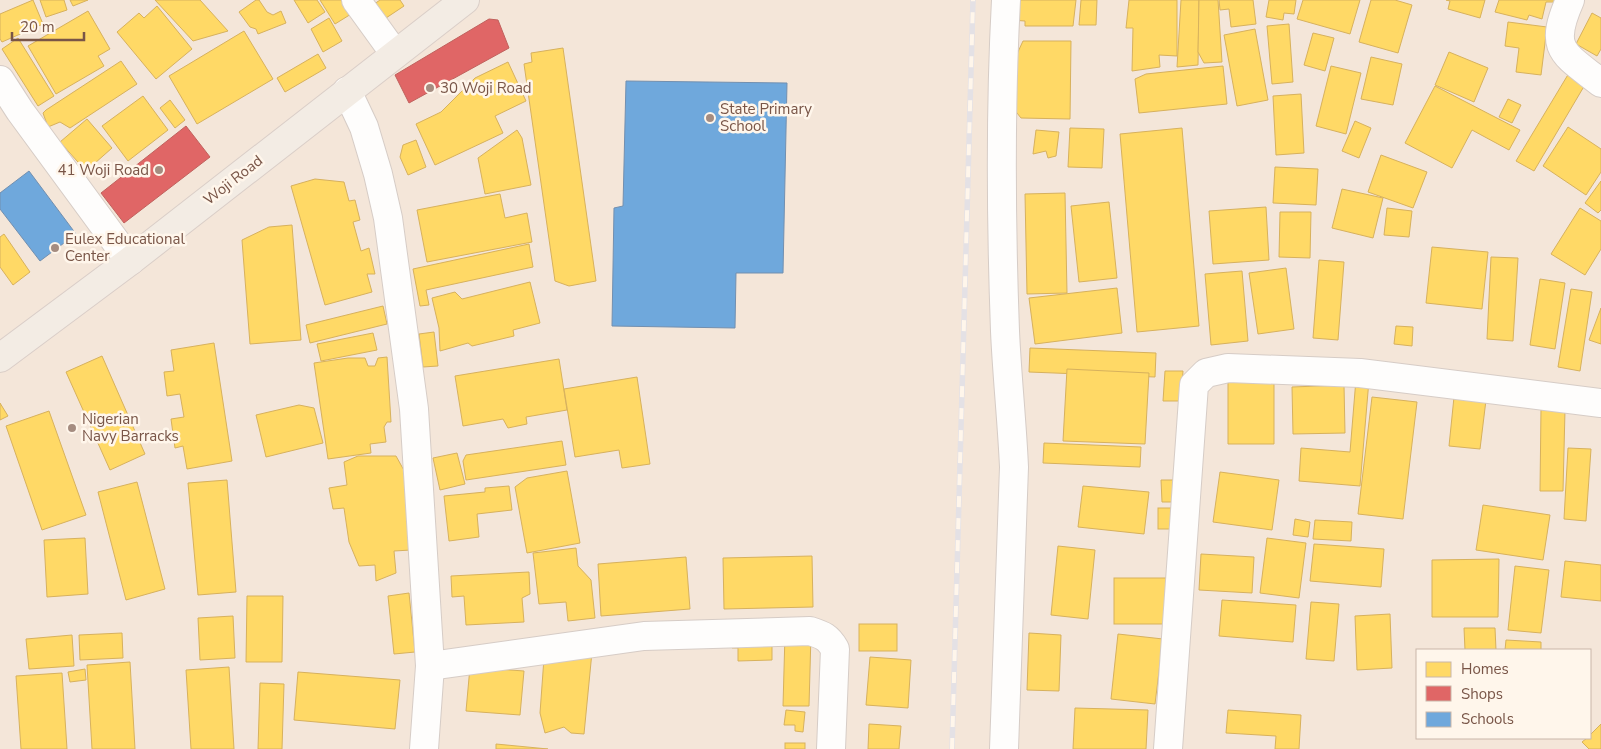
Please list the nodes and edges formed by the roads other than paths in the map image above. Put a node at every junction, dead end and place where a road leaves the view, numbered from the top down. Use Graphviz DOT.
graph roads {
  1 [pos="356,0"];
  2 [pos="465,0"];
  3 [pos="1006,0"];
  4 [pos="1570,0"];
  5 [pos="395,54"];
  6 [pos="0,80"];
  7 [pos="1601,84"];
  8 [pos="347,91"];
  9 [pos="130,261"];
  10 [pos="0,358"];
  11 [pos="1601,403"];
  12 [pos="430,666"];
  13 [pos="424,749"];
  14 [pos="832,749"];
  15 [pos="1004,749"];
  16 [pos="1168,749"];
  1 -- 5 [label="street"];
  2 -- 5 [label="main road, Woji Road"];
  3 -- 15 [label="street"];
  4 -- 7 [label="street"];
  5 -- 8 [label="main road, Woji Road"];
  6 -- 9 [label="street"];
  8 -- 9 [label="main road, Woji Road"];
  8 -- 12 [label="street"];
  9 -- 10 [label="main road, Woji Road"];
  11 -- 16 [label="street"];
  12 -- 13 [label="street"];
  12 -- 14 [label="street"];
}
